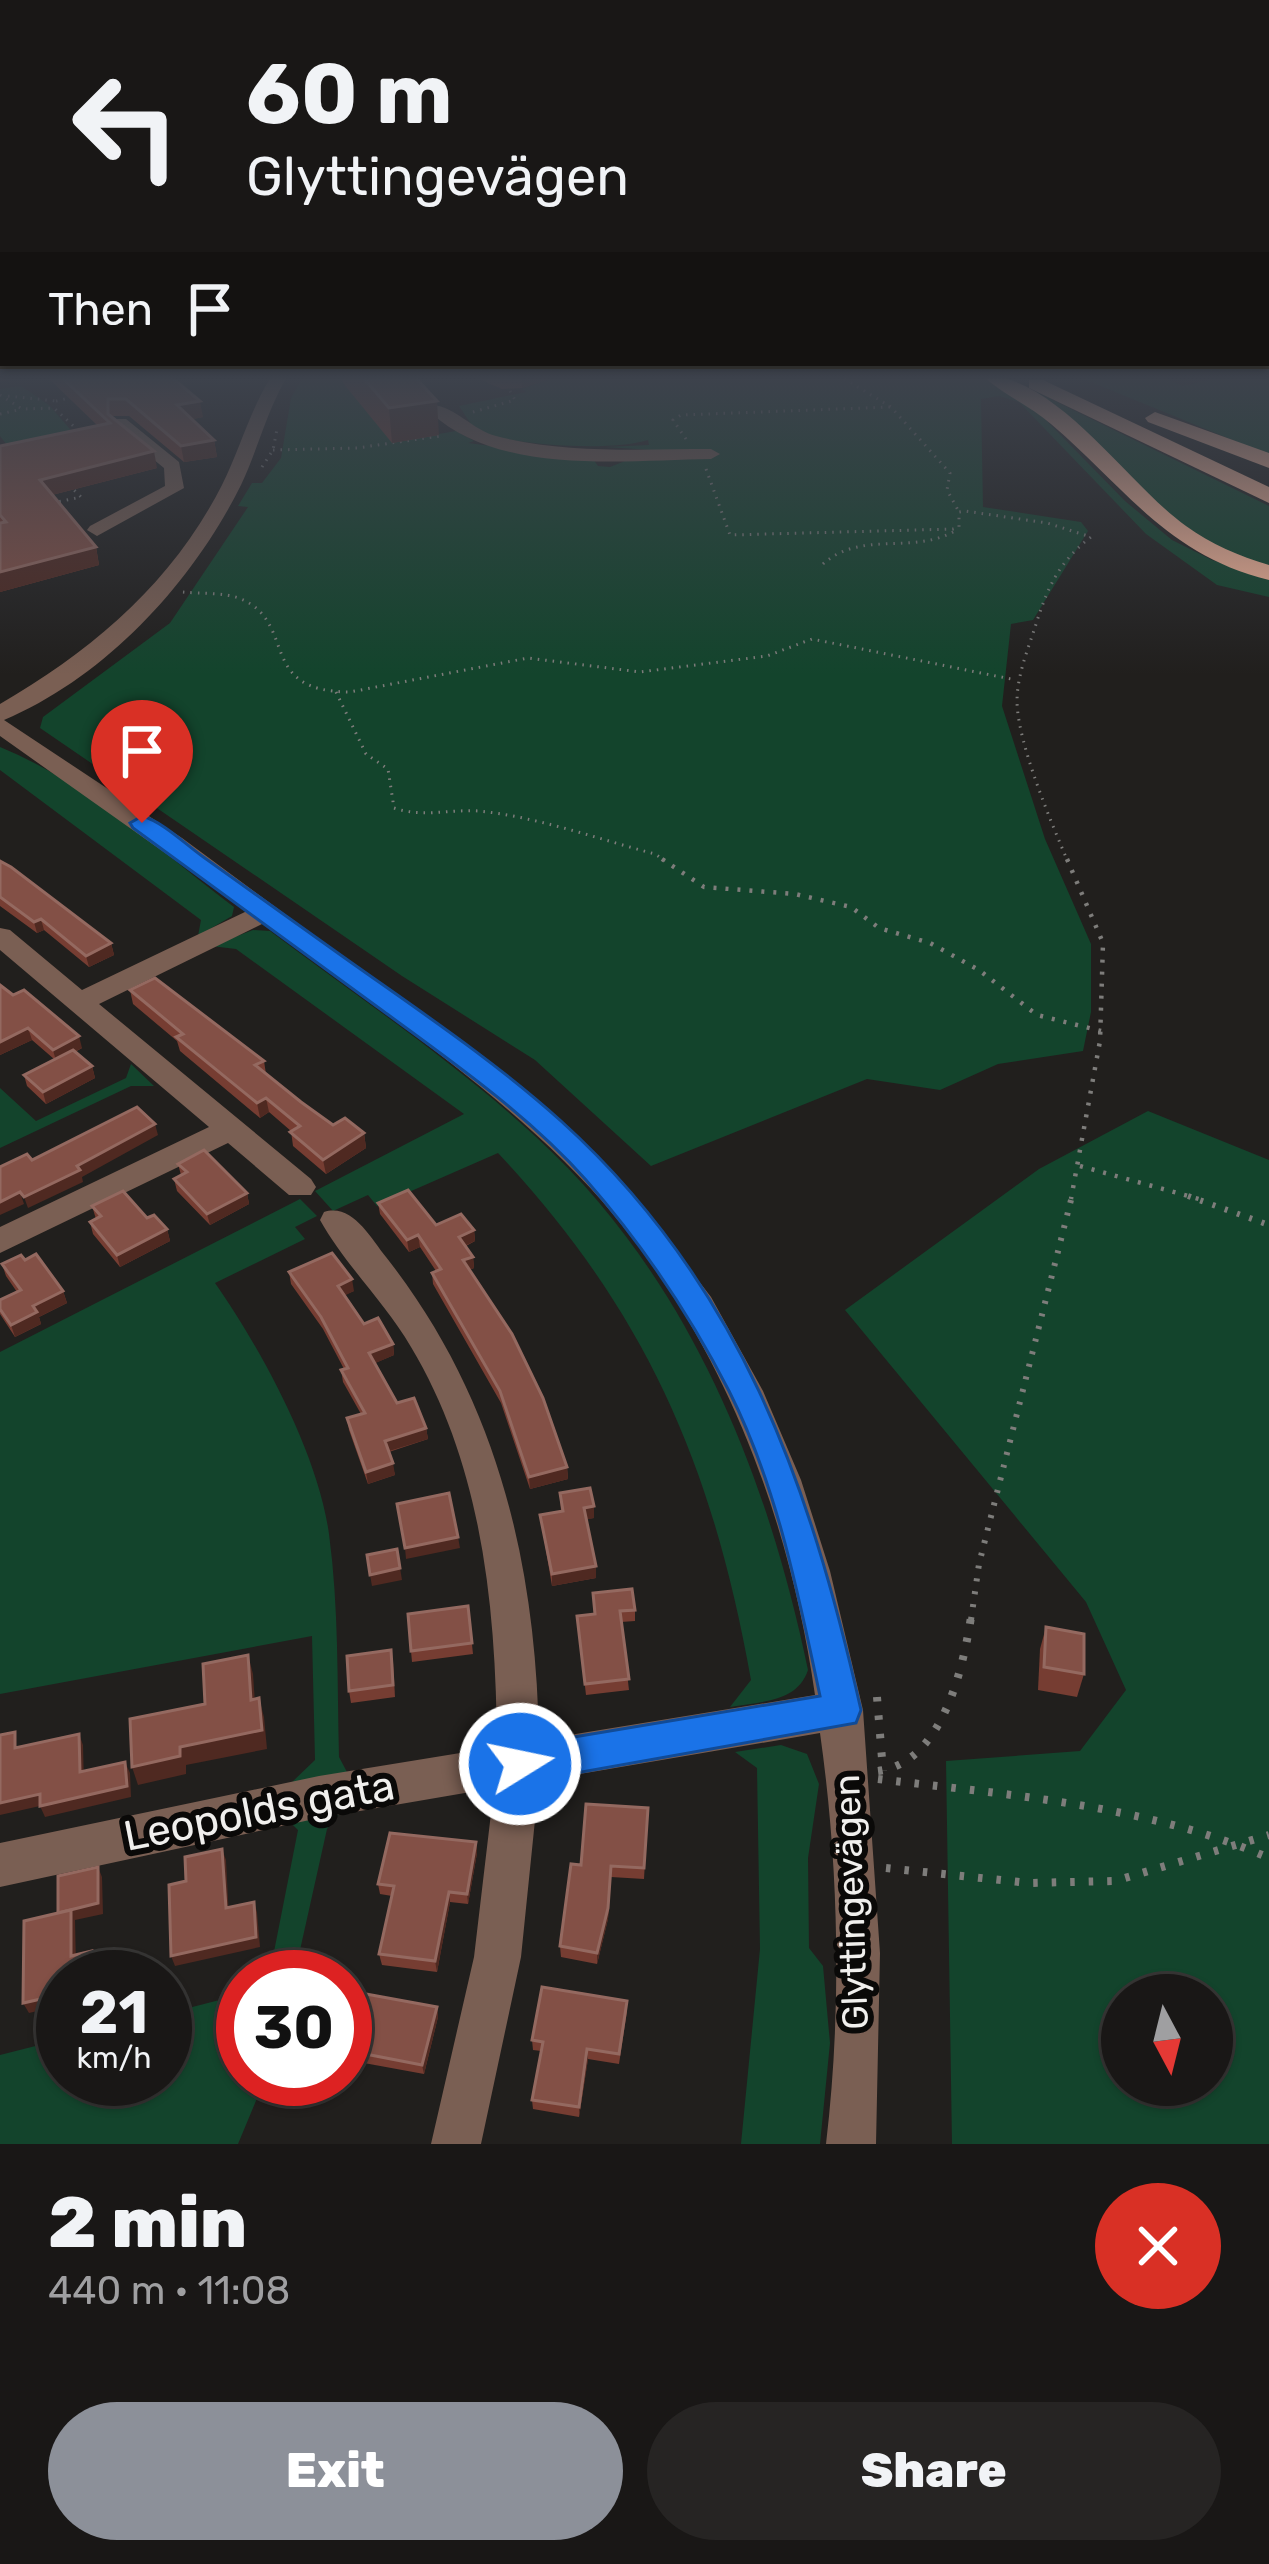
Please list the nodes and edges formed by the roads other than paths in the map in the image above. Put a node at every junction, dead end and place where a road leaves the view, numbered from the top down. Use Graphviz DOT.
graph roads {
  1 [pos="174,475"];
  2 [pos="235,475"];
  3 [pos="1113,475"];
  4 [pos="1225,475"];
  5 [pos="175,488"];
  6 [pos="230,488"];
  7 [pos="1269,496"];
  8 [pos="97,530"];
  9 [pos="1269,573"];
  10 [pos="0,714"];
  11 [pos="0,726"];
  12 [pos="266,912"];
  13 [pos="0,936"];
  14 [pos="83,1001"];
  15 [pos="229,1130"];
  16 [pos="300,1187"];
  17 [pos="336,1220"];
  18 [pos="0,1241"];
  19 [pos="859,1704"];
  20 [pos="520,1764"];
  21 [pos="0,1865"];
  22 [pos="456,2144"];
  23 [pos="851,2144"];
  1 -- 5 [label="street"];
  2 -- 6 [label="street"];
  3 -- 9 [label="highway"];
  4 -- 7 [label="highway"];
  5 -- 6 [label="street"];
  5 -- 8 [label="street"];
  6 -- 10 [label="street"];
  11 -- 12 [label="street, Glyttingevägen"];
  12 -- 14 [label="street"];
  12 -- 19 [label="street, Glyttingevägen"];
  13 -- 14 [label="street"];
  14 -- 15 [label="street"];
  15 -- 16 [label="street"];
  15 -- 18 [label="street"];
  17 -- 20 [label="street"];
  19 -- 20 [label="street, Leopolds gata"];
  19 -- 23 [label="street, Glyttingevägen"];
  20 -- 21 [label="street, Leopolds gata"];
  20 -- 22 [label="street"];
}
